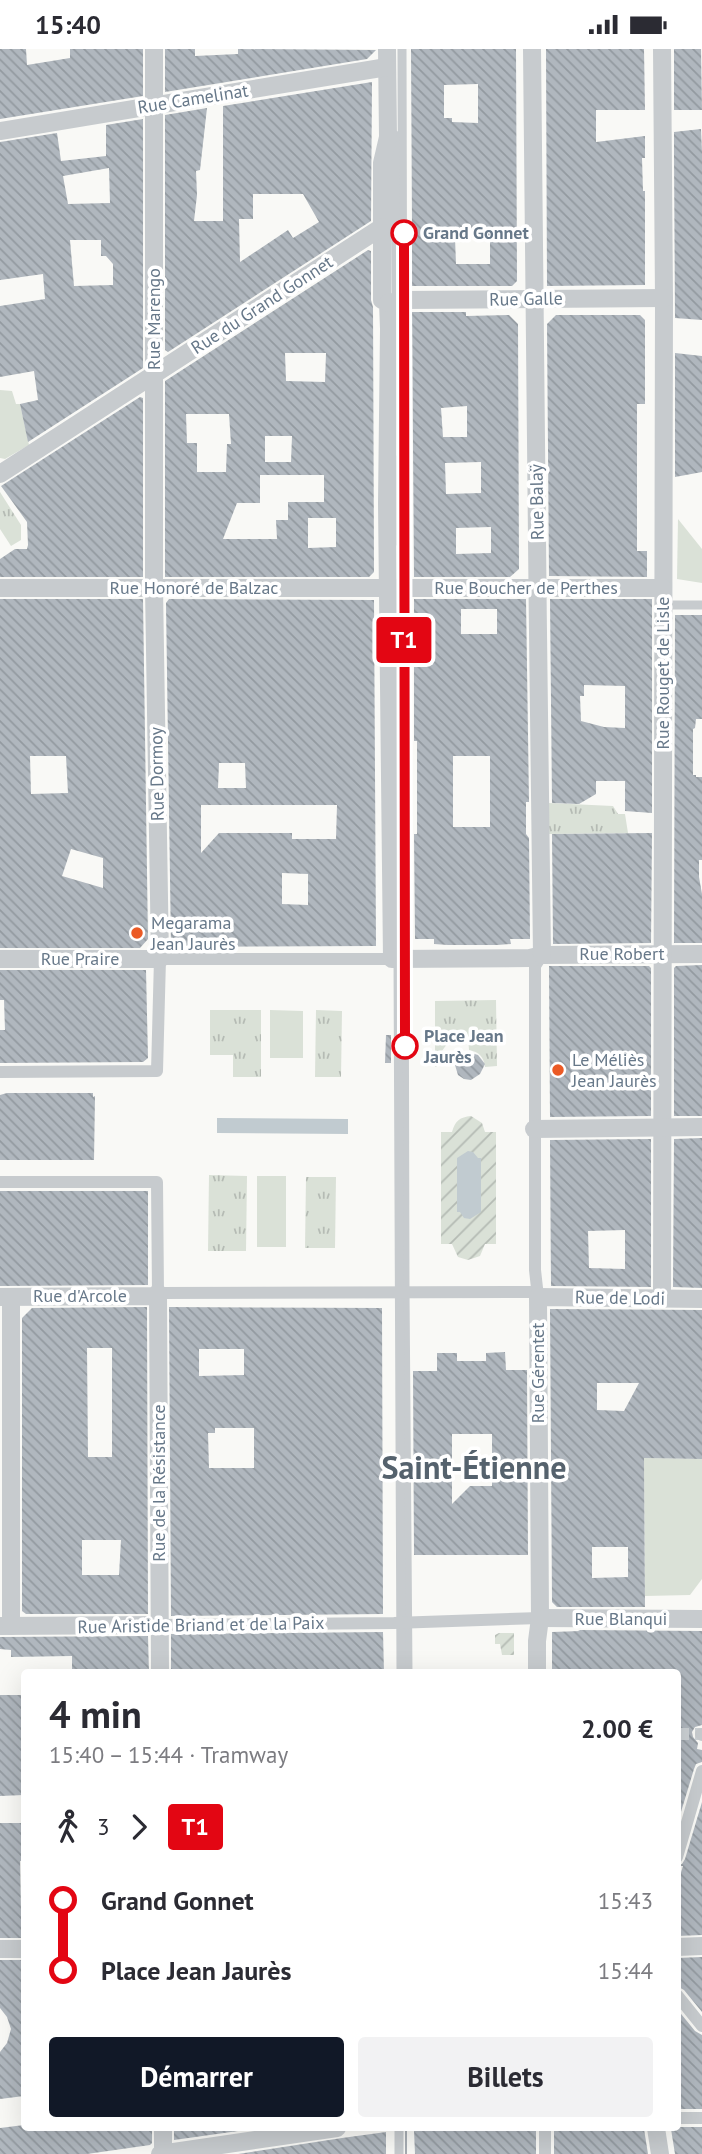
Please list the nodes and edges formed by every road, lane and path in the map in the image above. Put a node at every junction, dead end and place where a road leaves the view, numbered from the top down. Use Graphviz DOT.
graph roads {
  1 [pos="154,49"];
  2 [pos="395,49"];
  3 [pos="402,49"];
  4 [pos="532,49"];
  5 [pos="662,49"];
  6 [pos="387,58"];
  7 [pos="155,106"];
  8 [pos="0,131"];
  9 [pos="382,227"];
  10 [pos="664,298"];
  11 [pos="533,299"];
  12 [pos="396,302"];
  13 [pos="154,375"];
  14 [pos="0,474"];
  15 [pos="0,588"];
  16 [pos="154,588"];
  17 [pos="396,588"];
  18 [pos="539,589"];
  19 [pos="663,597"];
  20 [pos="702,604"];
  21 [pos="662,954"];
  22 [pos="702,954"];
  23 [pos="542,955"];
  24 [pos="0,959"];
  25 [pos="160,959"];
  26 [pos="398,959"];
  27 [pos="0,1072"];
  28 [pos="702,1127"];
  29 [pos="662,1128"];
  30 [pos="534,1129"];
  31 [pos="0,1182"];
  32 [pos="158,1293"];
  33 [pos="402,1293"];
  34 [pos="6,1297"];
  35 [pos="538,1297"];
  36 [pos="662,1298"];
  37 [pos="702,1299"];
  38 [pos="540,1618"];
  39 [pos="702,1619"];
  40 [pos="404,1622"];
  41 [pos="160,1625"];
  42 [pos="6,1626"];
  43 [pos="160,1669"];
  44 [pos="401,1669"];
  45 [pos="408,1669"];
  46 [pos="537,1669"];
  47 [pos="702,1771"];
  48 [pos="681,1843"];
  49 [pos="681,1947"];
  50 [pos="702,1947"];
  51 [pos="0,1949"];
  52 [pos="21,1949"];
  53 [pos="681,2000"];
  54 [pos="702,2026"];
  55 [pos="681,2118"];
  56 [pos="702,2118"];
  57 [pos="163,2131"];
  58 [pos="317,2131"];
  59 [pos="399,2131"];
  60 [pos="545,2131"];
  61 [pos="656,2131"];
  62 [pos="162,2154"];
  63 [pos="399,2154"];
  64 [pos="545,2154"];
  65 [pos="660,2154"];
  1 -- 7 [label="street, Rue Marengo"];
  2 -- 12 [label="lane"];
  3 -- 12 [label="lane"];
  4 -- 11 [label="street, Rue Balaÿ"];
  5 -- 10 [label="street, Rue Rouget de Lisle"];
  6 -- 7 [label="street, Rue Camelinat"];
  6 -- 9 [label="street"];
  7 -- 8 [label="street, Rue Camelinat"];
  7 -- 13 [label="street, Rue Marengo"];
  9 -- 12 [label="street"];
  9 -- 13 [label="street, Rue du Grand Gonnet"];
  10 -- 11 [label="street, Rue Galle"];
  10 -- 19 [label="street, Rue Rouget de Lisle"];
  11 -- 12 [label="street, Rue Galle"];
  11 -- 18 [label="street, Rue Balaÿ"];
  12 -- 17 [label="street"];
  13 -- 14 [label="street, Rue du Grand Gonnet"];
  13 -- 16 [label="street, Rue Marengo"];
  15 -- 16 [label="street, Rue Honoré de Balzac"];
  16 -- 17 [label="street, Rue Honoré de Balzac"];
  16 -- 25 [label="street, Rue Dormoy"];
  17 -- 18 [label="street, Rue Boucher de Perthes"];
  17 -- 26 [label="street"];
  18 -- 19 [label="street, Rue Boucher de Perthes"];
  18 -- 23 [label="street, Rue Balaÿ"];
  19 -- 20 [label="lane"];
  19 -- 21 [label="street, Rue Rouget de Lisle"];
  21 -- 22 [label="street, Rue Robert"];
  21 -- 23 [label="street, Rue Robert"];
  21 -- 29 [label="street, Rue Rouget de Lisle"];
  23 -- 26 [label="street"];
  23 -- 30 [label="street"];
  24 -- 25 [label="street, Rue Praire"];
  25 -- 26 [label="street"];
  25 -- 27 [label="street"];
  26 -- 33 [label="lane"];
  28 -- 29 [label="street"];
  29 -- 30 [label="street"];
  29 -- 36 [label="street, Rue Rouget de Lisle"];
  30 -- 35 [label="street"];
  31 -- 32 [label="street"];
  32 -- 33 [label="street"];
  32 -- 34 [label="street, Rue d'Arcole"];
  32 -- 41 [label="street, Rue de la Résistance"];
  33 -- 35 [label="street"];
  33 -- 40 [label="lane"];
  34 -- 42 [label="street"];
  35 -- 36 [label="street, Rue de Lodi"];
  35 -- 38 [label="street, Rue Gérentet"];
  36 -- 37 [label="street, Rue de Lodi"];
  38 -- 39 [label="street, Rue Blanqui"];
  38 -- 40 [label="street, Rue Aristide Briand et de la Paix"];
  38 -- 46 [label="street, Rue Gérentet"];
  40 -- 41 [label="street, Rue Aristide Briand et de la Paix"];
  40 -- 44 [label="lane"];
  40 -- 45 [label="lane"];
  41 -- 42 [label="street, Rue Aristide Briand et de la Paix"];
  41 -- 43 [label="street, Rue de la Résistance"];
  47 -- 48 [label="street"];
  49 -- 50 [label="street"];
  51 -- 52 [label="street"];
  53 -- 54 [label="street"];
  55 -- 56 [label="street"];
  57 -- 62 [label="street"];
  58 -- 62 [label="street"];
  59 -- 63 [label="lane"];
  60 -- 64 [label="street"];
  61 -- 65 [label="street"];
}
